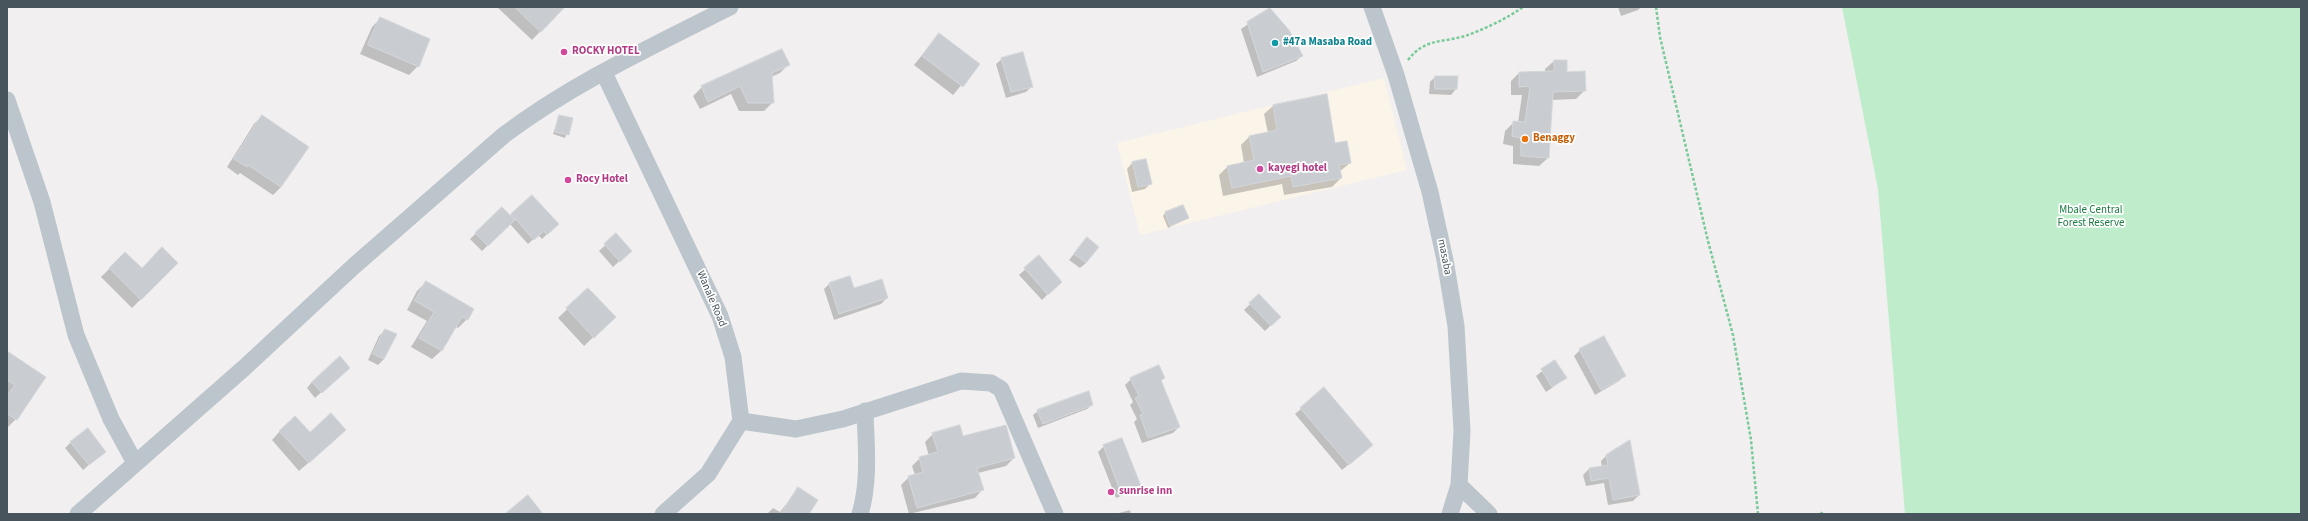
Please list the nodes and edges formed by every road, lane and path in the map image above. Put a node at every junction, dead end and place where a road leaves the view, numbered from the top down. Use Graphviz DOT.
graph roads {
  1 [pos="730,7"];
  2 [pos="1372,7"];
  3 [pos="1523,7"];
  4 [pos="1656,7"];
  5 [pos="604,73"];
  6 [pos="1396,76"];
  7 [pos="7,100"];
  8 [pos="865,411"];
  9 [pos="740,421"];
  10 [pos="135,463"];
  11 [pos="1459,485"];
  12 [pos="78,514"];
  13 [pos="663,514"];
  14 [pos="860,514"];
  15 [pos="1055,514"];
  16 [pos="1450,514"];
  17 [pos="1489,514"];
  18 [pos="1758,514"];
  1 -- 5 [label="street"];
  2 -- 6 [label="street, masaba"];
  3 -- 6 [label="path"];
  4 -- 18 [label="path"];
  5 -- 9 [label="street, Wanale Road"];
  5 -- 10 [label="street"];
  6 -- 11 [label="street, masaba"];
  7 -- 10 [label="street"];
  8 -- 9 [label="street"];
  8 -- 14 [label="street"];
  8 -- 15 [label="street"];
  9 -- 13 [label="street"];
  10 -- 12 [label="street"];
  11 -- 16 [label="street, masaba"];
  11 -- 17 [label="street"];
}
